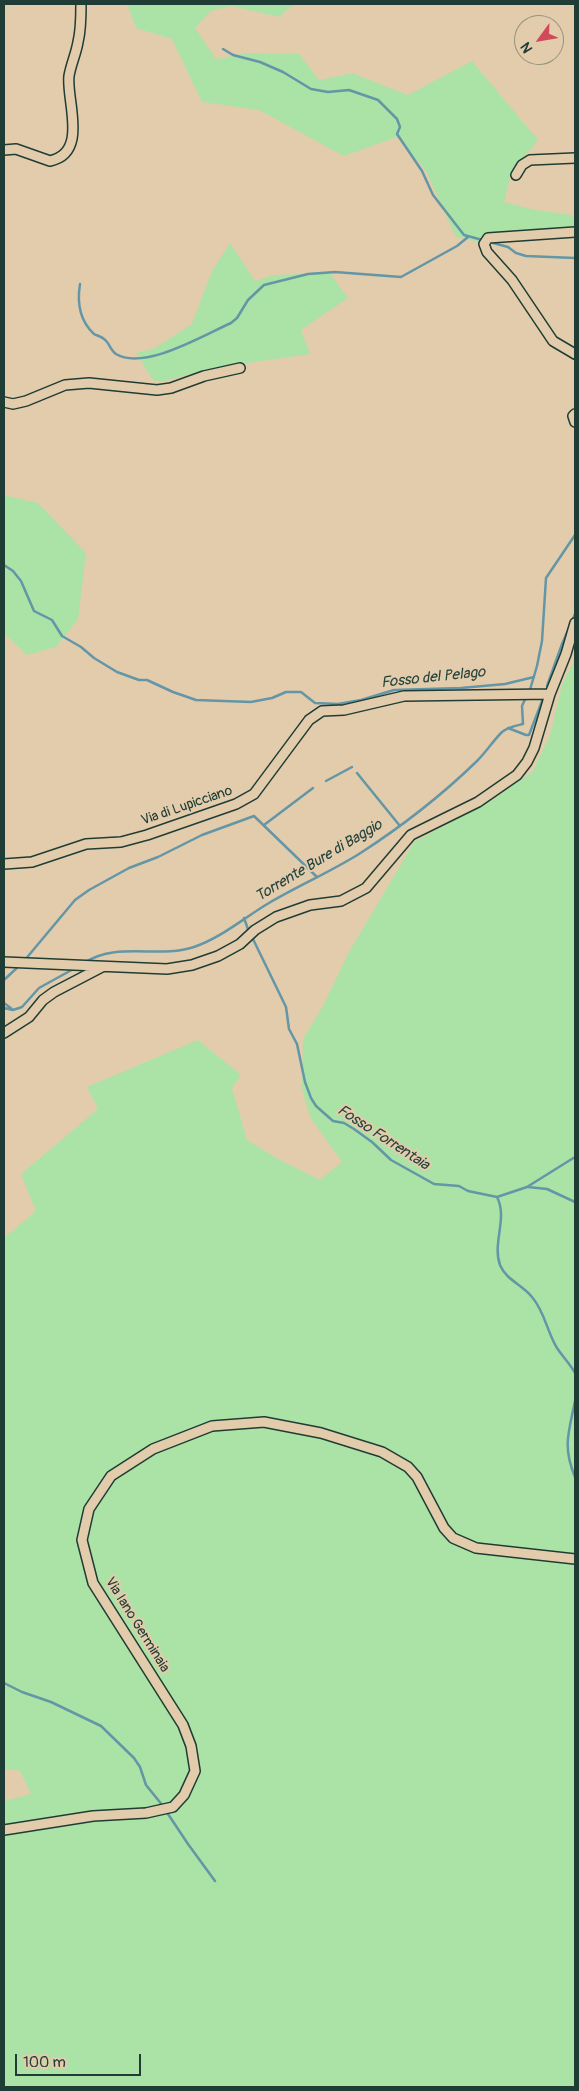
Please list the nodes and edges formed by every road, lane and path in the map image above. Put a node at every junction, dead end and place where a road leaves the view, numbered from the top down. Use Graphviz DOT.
graph roads {
  1 [pos="81,4"];
  2 [pos="4,150"];
  3 [pos="575,158"];
  4 [pos="516,175"];
  5 [pos="575,232"];
  6 [pos="575,354"];
  7 [pos="240,368"];
  8 [pos="4,402"];
  9 [pos="575,414"];
  10 [pos="575,422"];
  11 [pos="575,623"];
  12 [pos="550,694"];
  13 [pos="4,864"];
  14 [pos="4,962"];
  15 [pos="103,966"];
  16 [pos="4,1033"];
  17 [pos="575,1559"];
  18 [pos="4,1830"];
  1 -- 2 [label="street"];
  3 -- 4 [label="street"];
  5 -- 6 [label="street"];
  7 -- 8 [label="street"];
  9 -- 10 [label="street"];
  11 -- 12 [label="street"];
  12 -- 13 [label="street, Via di Lupicciano"];
  12 -- 15 [label="street"];
  14 -- 15 [label="street"];
  15 -- 16 [label="street"];
  17 -- 18 [label="street, Via Iano Germinaia"];
}
